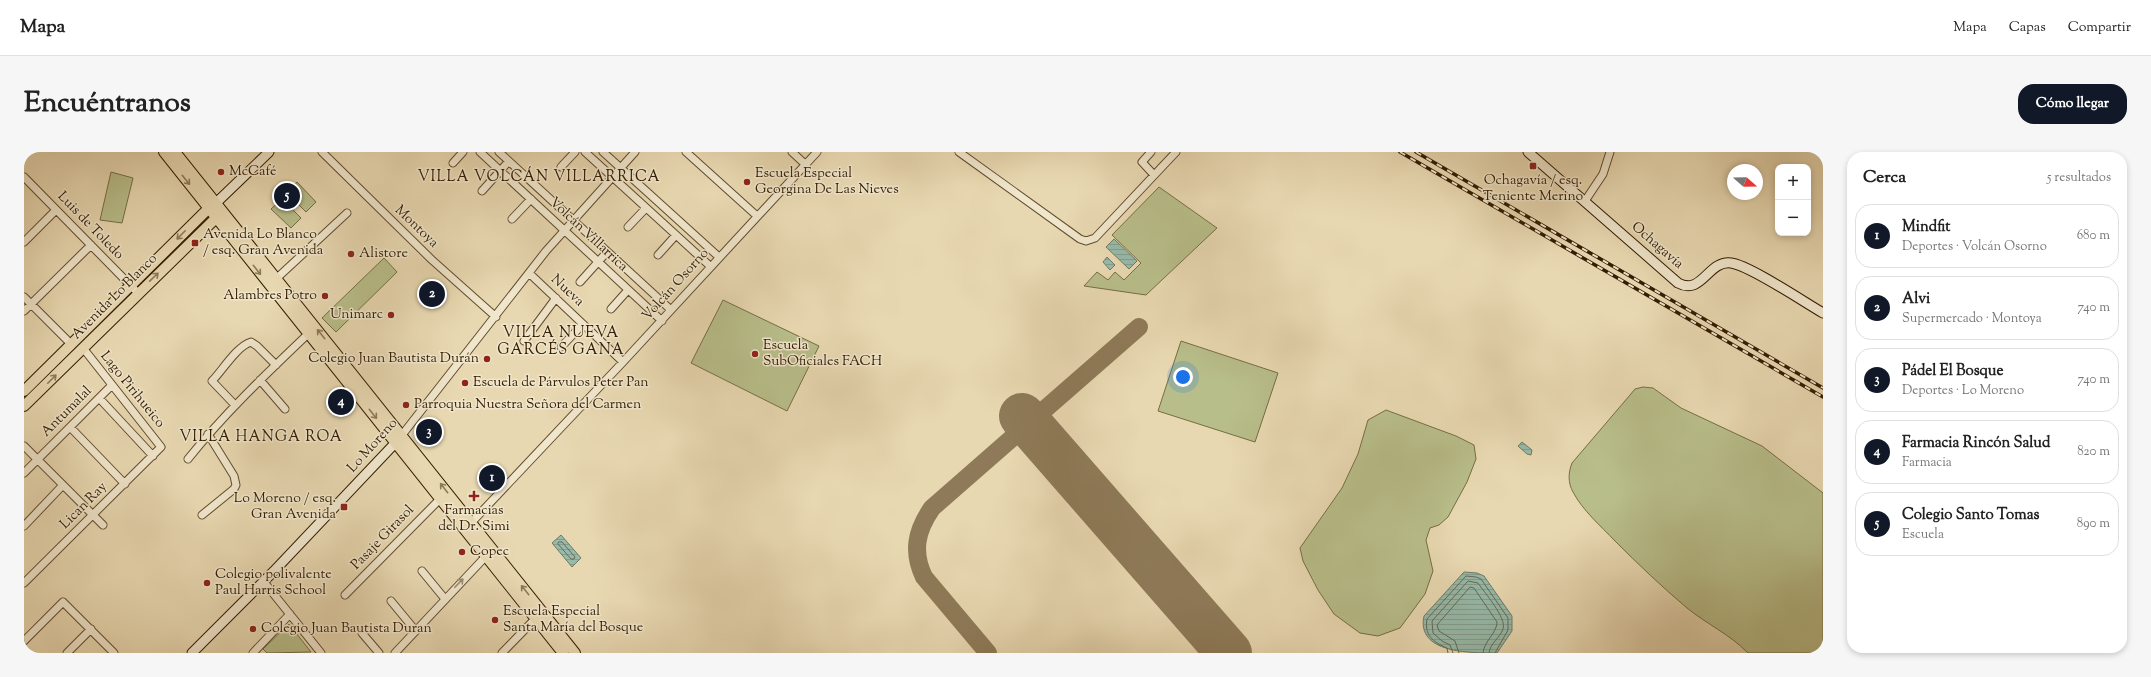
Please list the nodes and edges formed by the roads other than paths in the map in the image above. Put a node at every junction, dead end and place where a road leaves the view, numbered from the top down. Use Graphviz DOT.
graph roads {
  1 [pos="164,152"];
  2 [pos="175,152"];
  3 [pos="269,152"];
  4 [pos="322,152"];
  5 [pos="463,152"];
  6 [pos="480,152"];
  7 [pos="499,152"];
  8 [pos="575,152"];
  9 [pos="585,152"];
  10 [pos="603,152"];
  11 [pos="635,152"];
  12 [pos="686,152"];
  13 [pos="792,152"];
  14 [pos="817,152"];
  15 [pos="960,152"];
  16 [pos="1151,152"];
  17 [pos="1528,152"];
  18 [pos="1610,152"];
  19 [pos="1174,153"];
  20 [pos="509,161"];
  21 [pos="453,163"];
  22 [pos="806,165"];
  23 [pos="561,167"];
  24 [pos="620,168"];
  25 [pos="500,171"];
  26 [pos="1154,175"];
  27 [pos="612,176"];
  28 [pos="24,177"];
  29 [pos="482,191"];
  30 [pos="531,199"];
  31 [pos="1585,201"];
  32 [pos="212,205"];
  33 [pos="646,208"];
  34 [pos="56,210"];
  35 [pos="347,213"];
  36 [pos="757,216"];
  37 [pos="216,218"];
  38 [pos="512,219"];
  39 [pos="574,220"];
  40 [pos="628,227"];
  41 [pos="564,230"];
  42 [pos="676,235"];
  43 [pos="24,242"];
  44 [pos="91,245"];
  45 [pos="607,252"];
  46 [pos="658,255"];
  47 [pos="719,257"];
  48 [pos="598,262"];
  49 [pos="710,266"];
  50 [pos="529,273"];
  51 [pos="277,278"];
  52 [pos="580,282"];
  53 [pos="130,286"];
  54 [pos="628,290"];
  55 [pos="138,293"];
  56 [pos="24,297"];
  57 [pos="554,301"];
  58 [pos="31,304"];
  59 [pos="611,309"];
  60 [pos="671,310"];
  61 [pos="24,311"];
  62 [pos="1823,313"];
  63 [pos="496,317"];
  64 [pos="662,320"];
  65 [pos="581,326"];
  66 [pos="308,334"];
  67 [pos="524,341"];
  68 [pos="71,344"];
  69 [pos="562,347"];
  70 [pos="83,348"];
  71 [pos="623,362"];
  72 [pos="276,365"];
  73 [pos="260,380"];
  74 [pos="111,386"];
  75 [pos="24,391"];
  76 [pos="99,398"];
  77 [pos="235,405"];
  78 [pos="24,406"];
  79 [pos="285,409"];
  80 [pos="70,427"];
  81 [pos="208,434"];
  82 [pos="400,439"];
  83 [pos="24,446"];
  84 [pos="161,447"];
  85 [pos="153,456"];
  86 [pos="38,459"];
  87 [pos="188,459"];
  88 [pos="24,473"];
  89 [pos="124,484"];
  90 [pos="63,485"];
  91 [pos="440,499"];
  92 [pos="93,515"];
  93 [pos="202,515"];
  94 [pos="471,523"];
  95 [pos="103,525"];
  96 [pos="24,526"];
  97 [pos="489,553"];
  98 [pos="422,571"];
  99 [pos="264,582"];
  100 [pos="24,583"];
  101 [pos="345,595"];
  102 [pos="444,599"];
  103 [pos="391,601"];
  104 [pos="290,614"];
  105 [pos="536,618"];
  106 [pos="91,629"];
  107 [pos="415,630"];
  108 [pos="362,633"];
  109 [pos="24,641"];
  110 [pos="256,652"];
  111 [pos="319,652"];
  112 [pos="67,653"];
  113 [pos="114,653"];
  114 [pos="192,653"];
  115 [pos="379,653"];
  116 [pos="395,653"];
  117 [pos="502,653"];
  118 [pos="563,653"];
  119 [pos="575,653"];
  1 -- 32 [label="main road, one-way"];
  2 -- 32 [label="main road"];
  3 -- 32 [label="main road, Avenida Lo Blanco"];
  4 -- 63 [label="street, Montoya"];
  5 -- 21 [label="street"];
  6 -- 25 [label="street, Volcán Villarrica"];
  7 -- 20 [label="street, Volcán Villarrica"];
  8 -- 23 [label="street"];
  9 -- 27 [label="street"];
  10 -- 24 [label="street"];
  11 -- 24 [label="street, Lo Moreno"];
  12 -- 36 [label="street"];
  13 -- 22 [label="street"];
  14 -- 22 [label="street, Volcán Osorno"];
  15 -- 26 [label="street"];
  16 -- 26 [label="street"];
  17 -- 31 [label="main road, Ochagavía"];
  18 -- 31 [label="street"];
  19 -- 26 [label="street"];
  20 -- 25 [label="street"];
  20 -- 39 [label="street, Volcán Villarrica"];
  22 -- 36 [label="street, Volcán Osorno"];
  24 -- 27 [label="street, Lo Moreno"];
  24 -- 47 [label="street"];
  25 -- 29 [label="street"];
  25 -- 30 [label="street, Volcán Villarrica"];
  27 -- 33 [label="street"];
  27 -- 39 [label="street, Lo Moreno"];
  28 -- 34 [label="street, Luis de Toledo"];
  30 -- 38 [label="street"];
  30 -- 41 [label="street, Volcán Villarrica"];
  31 -- 62 [label="main road, Ochagavía"];
  32 -- 37 [label="main road"];
  32 -- 51 [label="main road"];
  32 -- 53 [label="main road, Avenida Lo Blanco, one-way"];
  33 -- 40 [label="street"];
  33 -- 42 [label="street"];
  34 -- 43 [label="street"];
  34 -- 44 [label="street, Luis de Toledo"];
  35 -- 51 [label="street"];
  36 -- 47 [label="street, Volcán Osorno"];
  55 -- 37 [label="main road, Avenida Lo Blanco, one-way"];
  37 -- 66 [label="main road, one-way"];
  39 -- 41 [label="street, Lo Moreno"];
  39 -- 45 [label="street, Volcán Villarrica"];
  41 -- 48 [label="street, Volcán Villarrica"];
  41 -- 50 [label="street, Lo Moreno"];
  42 -- 46 [label="street"];
  42 -- 49 [label="street"];
  44 -- 53 [label="street, Luis de Toledo"];
  44 -- 58 [label="street"];
  45 -- 48 [label="street"];
  45 -- 60 [label="street, Volcán Villarrica"];
  47 -- 49 [label="street, Volcán Osorno"];
  48 -- 52 [label="street"];
  48 -- 54 [label="street, Volcán Villarrica"];
  49 -- 60 [label="street, Volcán Osorno"];
  50 -- 57 [label="street, Nueva"];
  50 -- 63 [label="street, Lo Moreno"];
  82 -- 51 [label="main road, one-way"];
  53 -- 55 [label="street, Luis de Toledo"];
  53 -- 68 [label="main road, Avenida Lo Blanco"];
  54 -- 59 [label="street"];
  54 -- 64 [label="street, Volcán Villarrica"];
  55 -- 70 [label="main road, Avenida Lo Blanco"];
  56 -- 58 [label="street"];
  57 -- 65 [label="street, Nueva"];
  57 -- 67 [label="street"];
  58 -- 61 [label="street"];
  58 -- 68 [label="street"];
  60 -- 64 [label="street, Volcán Osorno"];
  63 -- 82 [label="street, Lo Moreno"];
  64 -- 71 [label="street, Volcán Osorno"];
  65 -- 69 [label="street"];
  65 -- 71 [label="street, Nueva"];
  66 -- 72 [label="street"];
  66 -- 82 [label="main road, one-way"];
  68 -- 75 [label="main road, Avenida Lo Blanco"];
  70 -- 74 [label="street, Lago Pirihueico"];
  78 -- 70 [label="main road, Avenida Lo Blanco, one-way"];
  71 -- 94 [label="street, Volcán Osorno"];
  72 -- 73 [label="street"];
  72 -- 77 [label="street"];
  73 -- 77 [label="street"];
  73 -- 79 [label="street"];
  74 -- 76 [label="street, Antumalal"];
  74 -- 84 [label="street, Lago Pirihueico"];
  76 -- 80 [label="street, Antumalal"];
  76 -- 85 [label="street"];
  77 -- 81 [label="street"];
  80 -- 86 [label="street, Antumalal"];
  80 -- 89 [label="street"];
  81 -- 87 [label="street"];
  81 -- 93 [label="street"];
  82 -- 91 [label="main road"];
  94 -- 82 [label="main road, one-way"];
  82 -- 99 [label="main road, Lo Moreno"];
  83 -- 86 [label="street"];
  84 -- 85 [label="street, Lican Ray"];
  85 -- 89 [label="street, Lican Ray"];
  86 -- 88 [label="street, Antumalal"];
  86 -- 90 [label="street"];
  89 -- 92 [label="street, Lican Ray"];
  90 -- 92 [label="street"];
  90 -- 96 [label="street"];
  91 -- 97 [label="main road"];
  91 -- 101 [label="street, Pasaje Girasol"];
  92 -- 95 [label="street"];
  92 -- 100 [label="street, Lican Ray"];
  94 -- 97 [label="main road"];
  102 -- 97 [label="street, one-way"];
  97 -- 105 [label="main road"];
  119 -- 97 [label="main road, one-way"];
  98 -- 102 [label="street"];
  99 -- 104 [label="street"];
  99 -- 114 [label="main road, Lo Moreno"];
  102 -- 107 [label="street"];
  103 -- 107 [label="street"];
  104 -- 110 [label="street"];
  104 -- 111 [label="street"];
  105 -- 117 [label="street"];
  105 -- 118 [label="main road"];
  106 -- 109 [label="street"];
  106 -- 112 [label="street"];
  106 -- 113 [label="street"];
  107 -- 116 [label="street"];
  108 -- 115 [label="street"];
}
